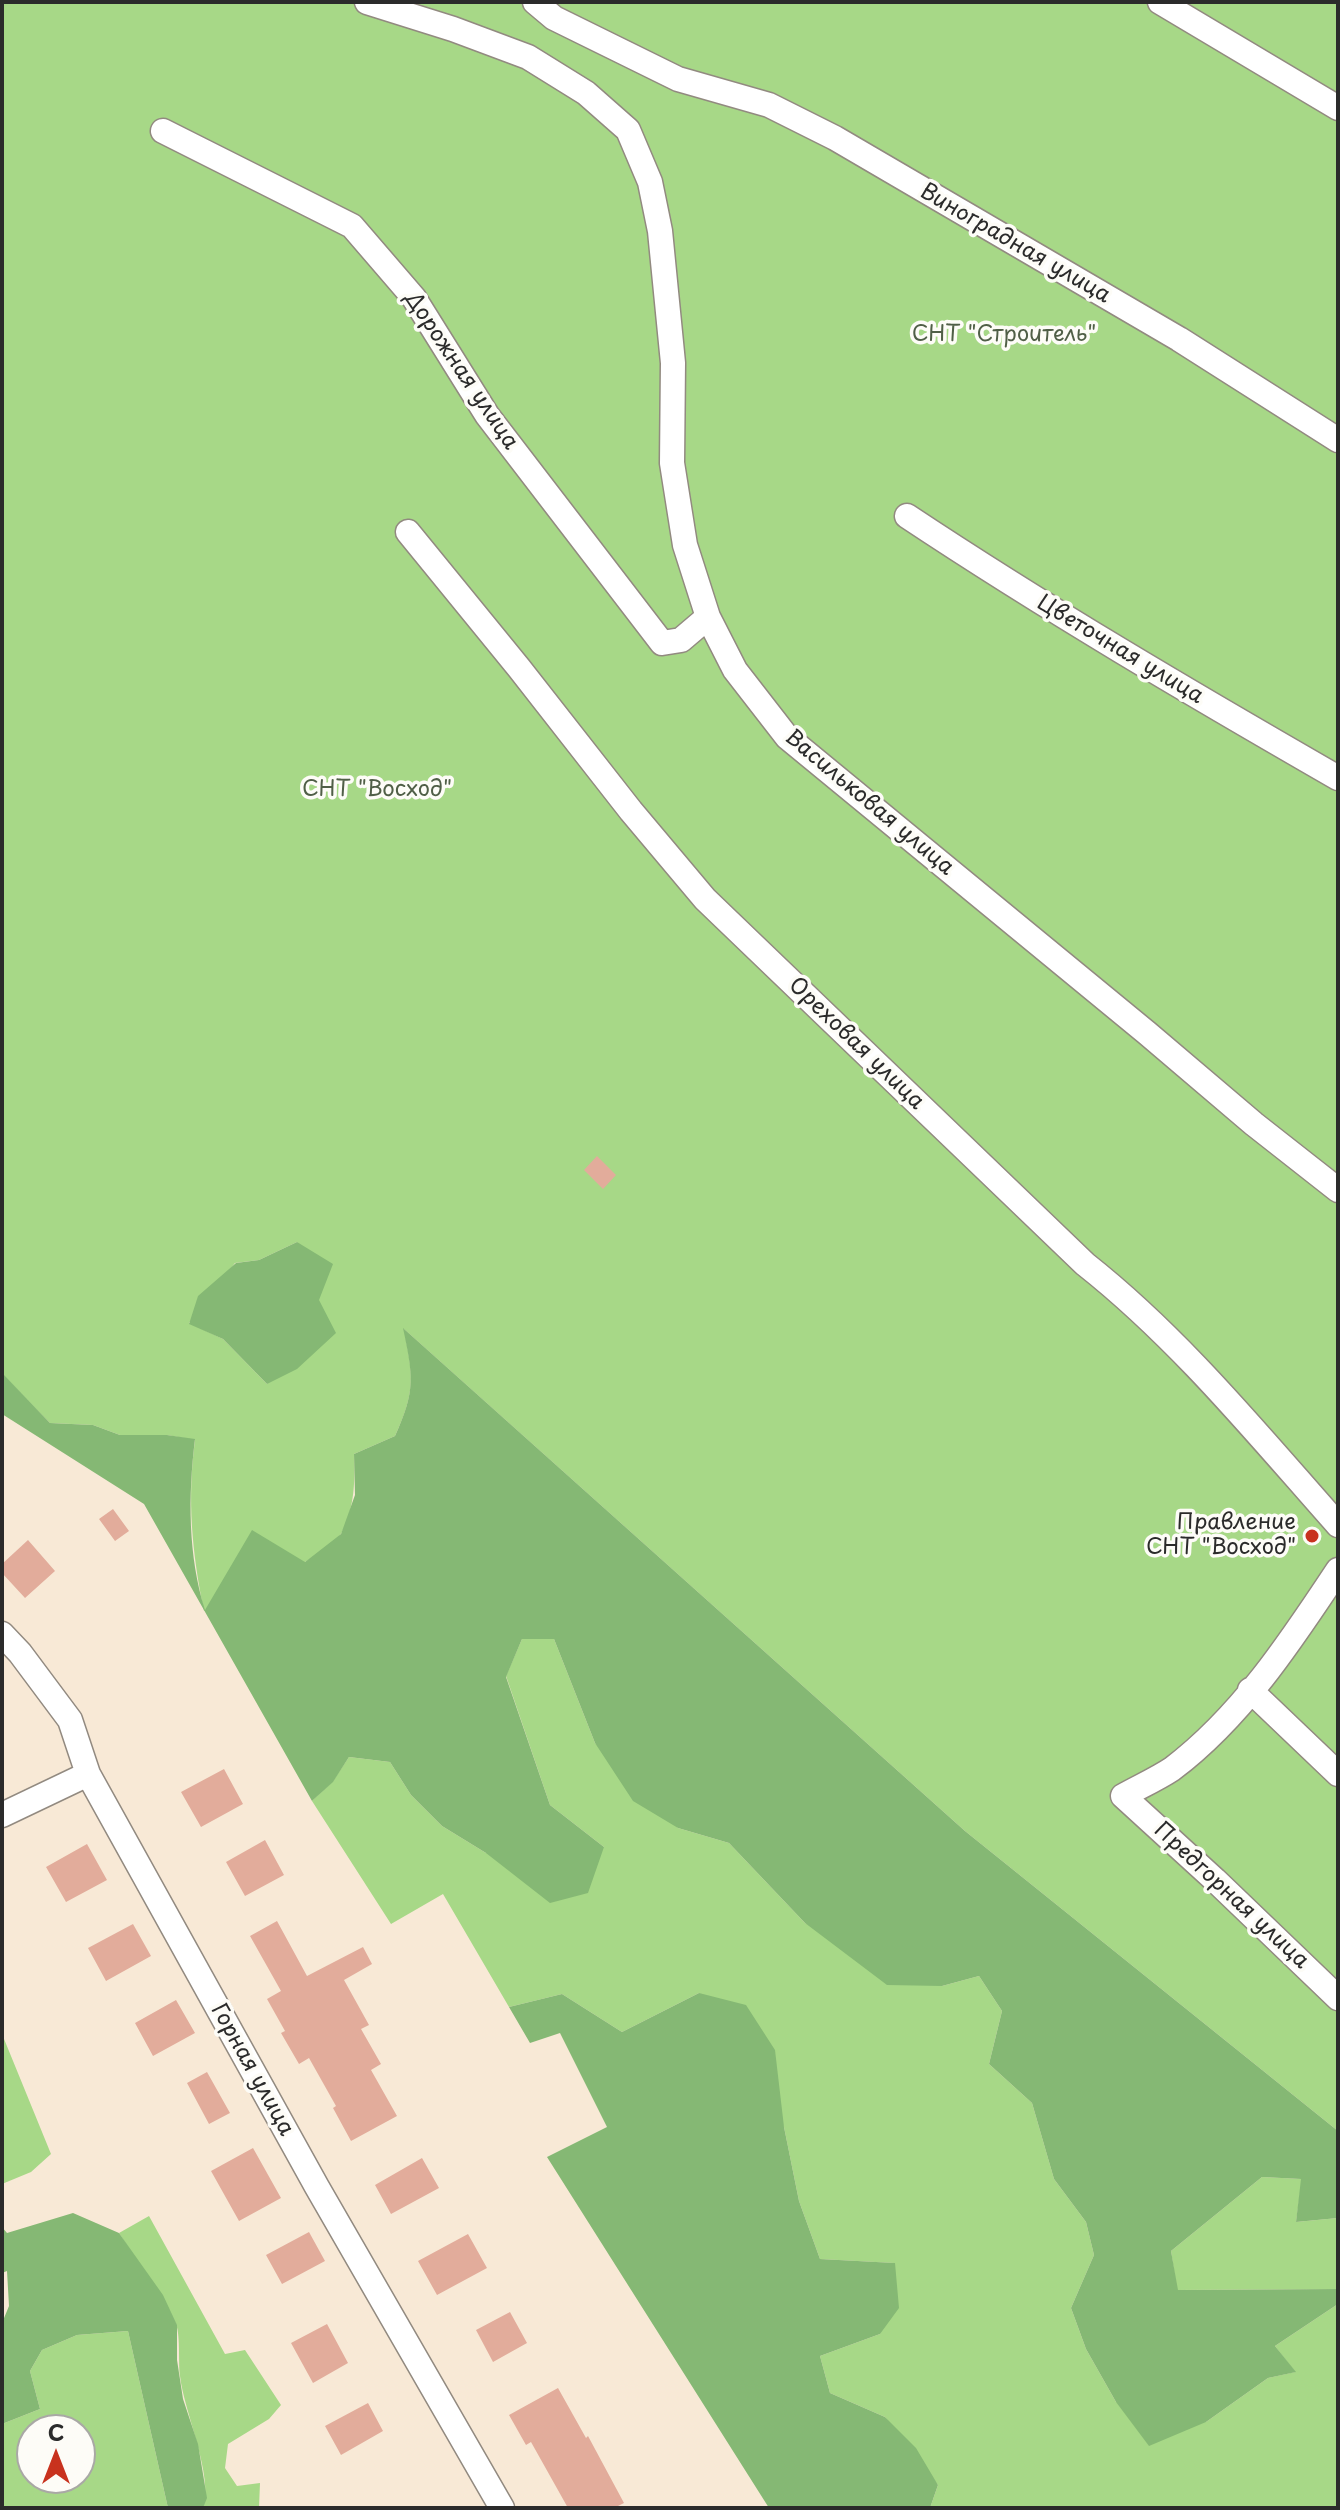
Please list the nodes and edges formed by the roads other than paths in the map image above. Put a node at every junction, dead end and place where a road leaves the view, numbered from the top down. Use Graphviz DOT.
graph roads {
  1 [pos="367,2"];
  2 [pos="535,2"];
  3 [pos="1160,2"];
  4 [pos="1338,108"];
  5 [pos="163,131"];
  6 [pos="1338,440"];
  7 [pos="907,516"];
  8 [pos="408,532"];
  9 [pos="708,617"];
  10 [pos="1338,778"];
  11 [pos="1338,1190"];
  12 [pos="1338,1525"];
  13 [pos="1338,1570"];
  14 [pos="2,1634"];
  15 [pos="1250,1690"];
  16 [pos="88,1774"];
  17 [pos="1338,1774"];
  18 [pos="2,1815"];
  19 [pos="1338,1998"];
  20 [pos="502,2508"];
  1 -- 9 [label="street, Васильковая улица"];
  2 -- 6 [label="street, Виноградная улица"];
  3 -- 4 [label="street"];
  5 -- 9 [label="street, Дорожная улица"];
  7 -- 10 [label="street, Цветочная улица"];
  8 -- 12 [label="street, Ореховая улица"];
  9 -- 11 [label="street, Васильковая улица"];
  13 -- 15 [label="street"];
  14 -- 16 [label="street, Горная улица"];
  15 -- 17 [label="street"];
  15 -- 19 [label="street, Предгорная улица"];
  16 -- 18 [label="street"];
  16 -- 20 [label="street, Горная улица"];
}
